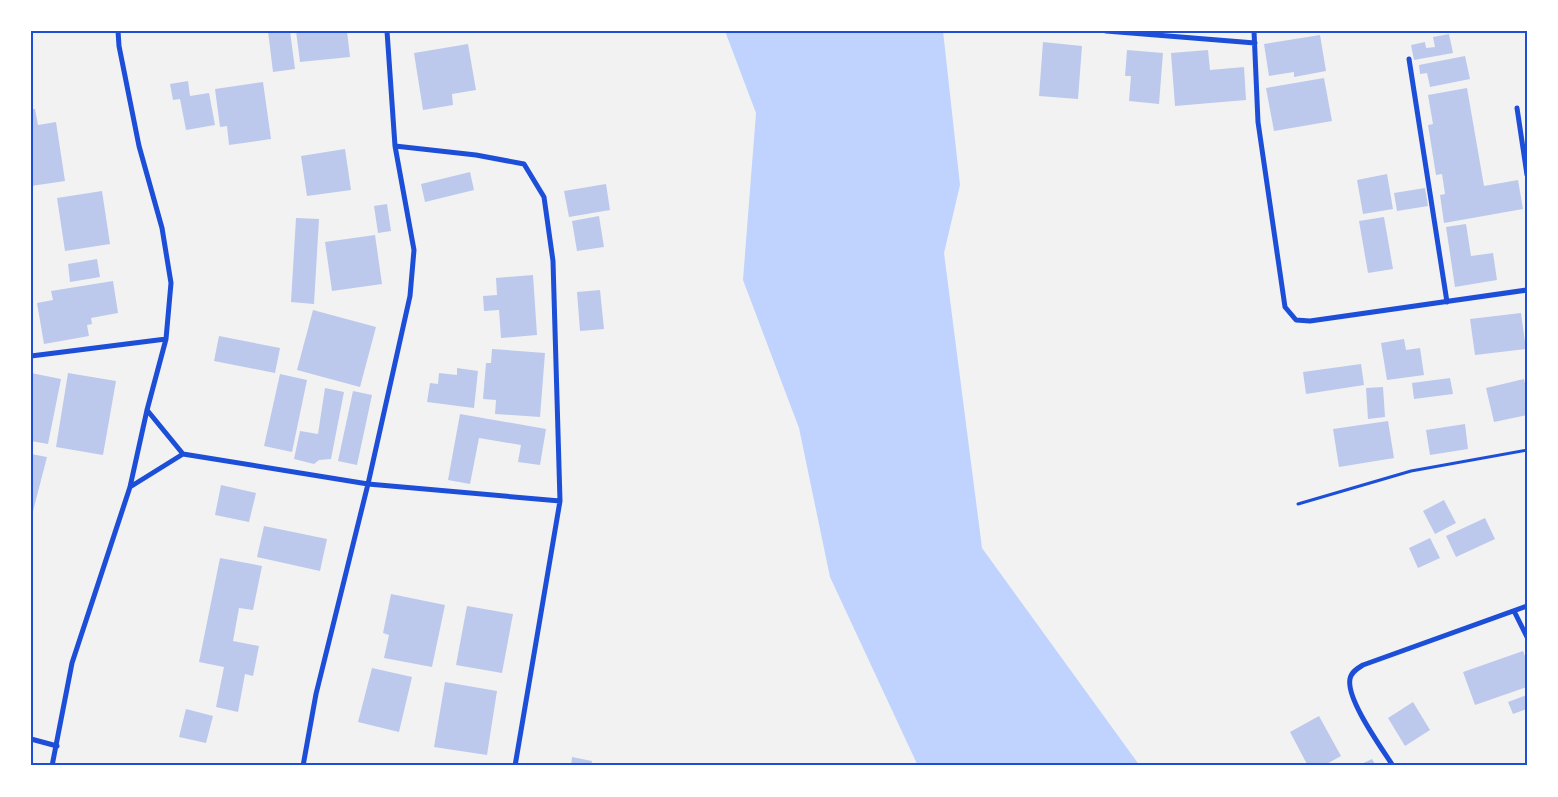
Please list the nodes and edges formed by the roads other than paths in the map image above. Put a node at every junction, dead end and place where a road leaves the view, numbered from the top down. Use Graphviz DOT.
graph roads {
  1 [pos="118,31"];
  2 [pos="388,31"];
  3 [pos="1106,31"];
  4 [pos="1254,31"];
  5 [pos="1255,43"];
  6 [pos="1409,59"];
  7 [pos="1517,108"];
  8 [pos="396,146"];
  9 [pos="1527,175"];
  10 [pos="1527,290"];
  11 [pos="1447,302"];
  12 [pos="166,339"];
  13 [pos="31,356"];
  14 [pos="147,410"];
  15 [pos="183,454"];
  16 [pos="368,484"];
  17 [pos="130,487"];
  18 [pos="560,501"];
  19 [pos="1527,606"];
  20 [pos="1514,611"];
  21 [pos="1527,637"];
  22 [pos="31,739"];
  23 [pos="57,746"];
  24 [pos="52,766"];
  25 [pos="303,766"];
  26 [pos="515,766"];
  27 [pos="1393,766"];
  1 -- 12 [label="street"];
  2 -- 8 [label="street"];
  3 -- 5 [label="street"];
  4 -- 5 [label="street"];
  5 -- 11 [label="street"];
  6 -- 11 [label="street"];
  7 -- 9 [label="street"];
  8 -- 16 [label="street"];
  8 -- 18 [label="street"];
  10 -- 11 [label="street"];
  12 -- 13 [label="street"];
  12 -- 14 [label="street"];
  14 -- 15 [label="street"];
  14 -- 17 [label="street"];
  15 -- 16 [label="street"];
  15 -- 17 [label="street"];
  16 -- 18 [label="street"];
  16 -- 25 [label="street"];
  17 -- 23 [label="street"];
  18 -- 26 [label="street"];
  19 -- 20 [label="street"];
  20 -- 21 [label="street"];
  20 -- 27 [label="street"];
  22 -- 23 [label="street"];
  23 -- 24 [label="street"];
}
